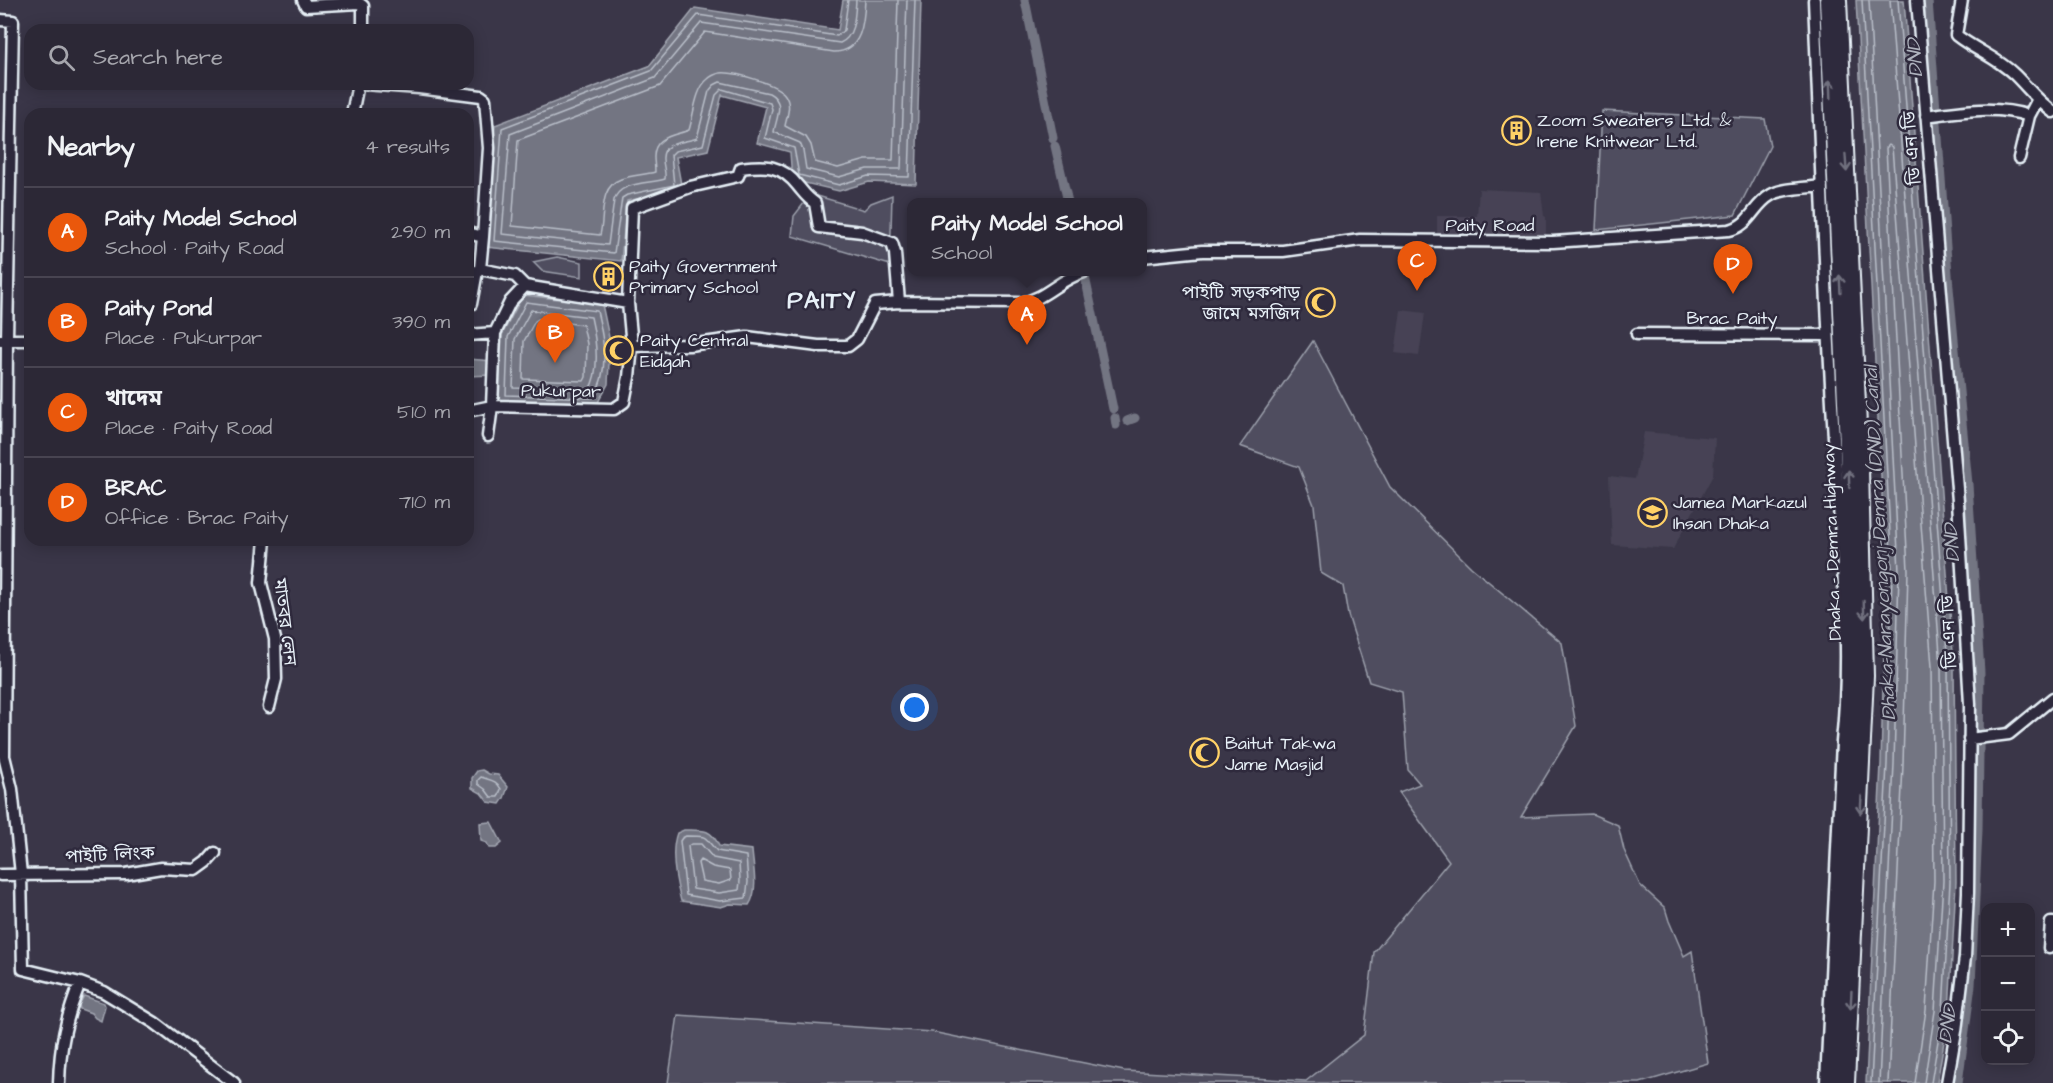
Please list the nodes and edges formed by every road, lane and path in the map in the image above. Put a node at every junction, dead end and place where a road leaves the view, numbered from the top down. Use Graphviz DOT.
graph roads {
  1 [pos="303,0"];
  2 [pos="1814,0"];
  3 [pos="1827,0"];
  4 [pos="1839,0"];
  5 [pos="1917,0"];
  6 [pos="1962,0"];
  7 [pos="0,20"];
  8 [pos="364,24"];
  9 [pos="357,90"];
  10 [pos="434,90"];
  11 [pos="2038,99"];
  12 [pos="353,108"];
  13 [pos="2053,112"];
  14 [pos="1926,116"];
  15 [pos="2029,117"];
  16 [pos="2019,158"];
  17 [pos="1822,186"];
  18 [pos="474,235"];
  19 [pos="483,237"];
  20 [pos="1147,257"];
  21 [pos="475,270"];
  22 [pos="1070,276"];
  23 [pos="525,286"];
  24 [pos="899,302"];
  25 [pos="628,303"];
  26 [pos="495,333"];
  27 [pos="1637,334"];
  28 [pos="1828,334"];
  29 [pos="474,335"];
  30 [pos="3,340"];
  31 [pos="24,340"];
  32 [pos="632,346"];
  33 [pos="492,406"];
  34 [pos="474,410"];
  35 [pos="488,436"];
  36 [pos="264,546"];
  37 [pos="2053,698"];
  38 [pos="269,707"];
  39 [pos="1970,739"];
  40 [pos="215,853"];
  41 [pos="21,874"];
  42 [pos="0,875"];
  43 [pos="2053,923"];
  44 [pos="2049,948"];
  45 [pos="80,983"];
  46 [pos="59,1083"];
  47 [pos="234,1083"];
  48 [pos="1826,1083"];
  49 [pos="1835,1083"];
  50 [pos="1847,1083"];
  51 [pos="1947,1083"];
  1 -- 8 [label="street"];
  2 -- 17 [label="street"];
  49 -- 3 [label="main road, Dhaka - Demra Highway, one-way"];
  4 -- 50 [label="main road, Dhaka - Demra Highway, one-way"];
  5 -- 14 [label="street, ডি এন ডি"];
  6 -- 11 [label="street"];
  7 -- 30 [label="street"];
  9 -- 12 [label="street"];
  10 -- 19 [label="street"];
  11 -- 13 [label="street"];
  11 -- 15 [label="street"];
  14 -- 15 [label="street"];
  14 -- 39 [label="street, ডি এন ডি"];
  15 -- 16 [label="street"];
  17 -- 20 [label="street, Paity Road"];
  17 -- 28 [label="street"];
  18 -- 19 [label="street"];
  19 -- 21 [label="street"];
  21 -- 23 [label="street"];
  22 -- 24 [label="street"];
  23 -- 25 [label="street"];
  23 -- 26 [label="street"];
  24 -- 25 [label="street, Pukurpar"];
  24 -- 32 [label="street"];
  25 -- 32 [label="street, Pukurpar"];
  26 -- 29 [label="street"];
  26 -- 33 [label="street"];
  27 -- 28 [label="street, Brac Paity"];
  28 -- 48 [label="street"];
  30 -- 31 [label="street"];
  30 -- 41 [label="street"];
  32 -- 33 [label="street, Pukurpar"];
  33 -- 34 [label="street, Pukurpar"];
  33 -- 35 [label="street"];
  36 -- 38 [label="street, মাতবর লেন"];
  37 -- 39 [label="street"];
  39 -- 51 [label="street, ডি এন ডি"];
  40 -- 41 [label="street, পাইটি লিংক"];
  41 -- 42 [label="street, পাইটি লিংক"];
  41 -- 45 [label="street"];
  43 -- 44 [label="street"];
  45 -- 46 [label="street"];
  45 -- 47 [label="street"];
}
